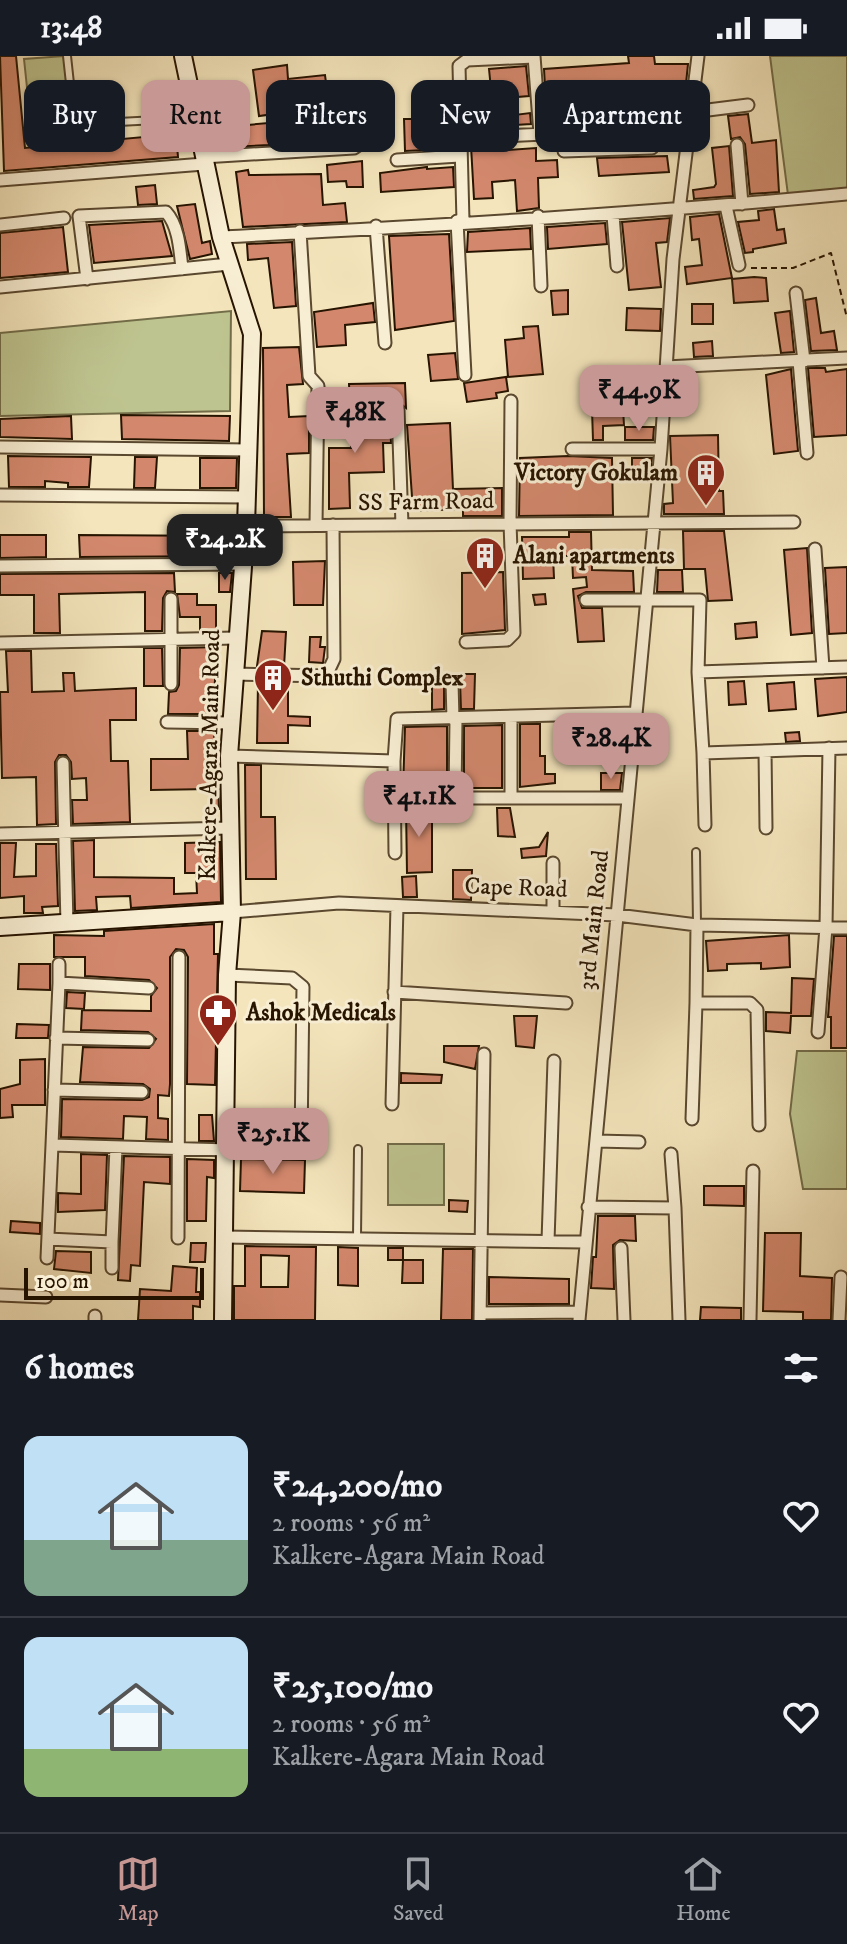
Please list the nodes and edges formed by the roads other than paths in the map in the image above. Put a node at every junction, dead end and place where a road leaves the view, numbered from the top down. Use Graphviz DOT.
graph roads {
  1 [pos="67,56"];
  2 [pos="183,56"];
  3 [pos="698,56"];
  4 [pos="534,57"];
  5 [pos="188,80"];
  6 [pos="456,80"];
  7 [pos="536,80"];
  8 [pos="695,80"];
  9 [pos="748,105"];
  10 [pos="710,110"];
  11 [pos="141,121"];
  12 [pos="737,145"];
  13 [pos="202,152"];
  14 [pos="308,152"];
  15 [pos="459,152"];
  16 [pos="687,152"];
  17 [pos="459,156"];
  18 [pos="397,160"];
  19 [pos="204,161"];
  20 [pos="0,180"];
  21 [pos="847,194"];
  22 [pos="742,204"];
  23 [pos="726,206"];
  24 [pos="680,210"];
  25 [pos="613,215"];
  26 [pos="538,216"];
  27 [pos="64,218"];
  28 [pos="460,221"];
  29 [pos="0,225"];
  30 [pos="376,226"];
  31 [pos="300,231"];
  32 [pos="221,237"];
  33 [pos="229,264"];
  34 [pos="739,265"];
  35 [pos="617,266"];
  36 [pos="182,269"];
  37 [pos="87,279"];
  38 [pos="541,286"];
  39 [pos="0,287"];
  40 [pos="796,293"];
  41 [pos="385,343"];
  42 [pos="847,358"];
  43 [pos="802,361"];
  44 [pos="666,367"];
  45 [pos="465,375"];
  46 [pos="600,399"];
  47 [pos="511,401"];
  48 [pos="664,402"];
  49 [pos="348,412"];
  50 [pos="0,447"];
  51 [pos="572,449"];
  52 [pos="661,449"];
  53 [pos="249,450"];
  54 [pos="807,453"];
  55 [pos="0,495"];
  56 [pos="246,497"];
  57 [pos="794,522"];
  58 [pos="510,523"];
  59 [pos="316,525"];
  60 [pos="333,525"];
  61 [pos="402,525"];
  62 [pos="654,525"];
  63 [pos="246,526"];
  64 [pos="815,549"];
  65 [pos="242,564"];
  66 [pos="0,566"];
  67 [pos="647,597"];
  68 [pos="171,599"];
  69 [pos="586,600"];
  70 [pos="236,638"];
  71 [pos="171,640"];
  72 [pos="466,642"];
  73 [pos="0,643"];
  74 [pos="847,667"];
  75 [pos="823,668"];
  76 [pos="698,672"];
  77 [pos="233,674"];
  78 [pos="452,682"];
  79 [pos="171,684"];
  80 [pos="635,713"];
  81 [pos="511,718"];
  82 [pos="454,719"];
  83 [pos="167,722"];
  84 [pos="230,723"];
  85 [pos="829,748"];
  86 [pos="847,748"];
  87 [pos="765,751"];
  88 [pos="703,753"];
  89 [pos="229,756"];
  90 [pos="394,761"];
  91 [pos="63,763"];
  92 [pos="394,798"];
  93 [pos="455,798"];
  94 [pos="511,798"];
  95 [pos="628,798"];
  96 [pos="705,825"];
  97 [pos="229,828"];
  98 [pos="766,828"];
  99 [pos="62,833"];
  100 [pos="0,834"];
  101 [pos="696,852"];
  102 [pos="395,853"];
  103 [pos="553,863"];
  104 [pos="397,906"];
  105 [pos="553,911"];
  106 [pos="232,912"];
  107 [pos="617,915"];
  108 [pos="67,924"];
  109 [pos="697,925"];
  110 [pos="0,927"];
  111 [pos="826,927"];
  112 [pos="847,928"];
  113 [pos="179,957"];
  114 [pos="59,964"];
  115 [pos="227,975"];
  116 [pos="59,983"];
  117 [pos="149,988"];
  118 [pos="394,992"];
  119 [pos="566,1003"];
  120 [pos="696,1003"];
  121 [pos="818,1032"];
  122 [pos="56,1038"];
  123 [pos="148,1040"];
  124 [pos="484,1054"];
  125 [pos="554,1061"];
  126 [pos="54,1090"];
  127 [pos="142,1092"];
  128 [pos="392,1104"];
  129 [pos="692,1119"];
  130 [pos="759,1125"];
  131 [pos="596,1141"];
  132 [pos="639,1142"];
  133 [pos="52,1145"];
  134 [pos="116,1147"];
  135 [pos="177,1149"];
  136 [pos="358,1149"];
  137 [pos="224,1150"];
  138 [pos="671,1154"];
  139 [pos="753,1171"];
  140 [pos="588,1207"];
  141 [pos="675,1208"];
  142 [pos="224,1237"];
  143 [pos="357,1237"];
  144 [pos="178,1238"];
  145 [pos="48,1239"];
  146 [pos="483,1239"];
  147 [pos="548,1241"];
  148 [pos="112,1242"];
  149 [pos="584,1242"];
  150 [pos="621,1248"];
  151 [pos="47,1258"];
  152 [pos="112,1268"];
  153 [pos="841,1277"];
  154 [pos="0,1295"];
  155 [pos="46,1297"];
  156 [pos="480,1316"];
  157 [pos="579,1316"];
  158 [pos="223,1320"];
  159 [pos="624,1320"];
  160 [pos="679,1320"];
  161 [pos="750,1320"];
  162 [pos="839,1320"];
  1 -- 11 [label="lane"];
  2 -- 5 [label="street, Kalkere-Agara Main Road"];
  3 -- 8 [label="street, 3rd Main Road"];
  4 -- 6 [label="street"];
  4 -- 7 [label="street"];
  9 -- 10 [label="street"];
  12 -- 22 [label="street"];
  13 -- 19 [label="street, Kalkere-Agara Main Road"];
  14 -- 19 [label="street"];
  15 -- 17 [label="street"];
  16 -- 24 [label="street, 3rd Main Road"];
  17 -- 18 [label="street"];
  17 -- 28 [label="street"];
  19 -- 20 [label="street"];
  19 -- 32 [label="street, Kalkere-Agara Main Road"];
  21 -- 22 [label="street"];
  22 -- 23 [label="street"];
  23 -- 24 [label="street"];
  23 -- 34 [label="street"];
  24 -- 25 [label="street"];
  24 -- 44 [label="street, 3rd Main Road"];
  25 -- 26 [label="street"];
  25 -- 35 [label="street"];
  26 -- 28 [label="street"];
  26 -- 38 [label="street"];
  27 -- 29 [label="street"];
  28 -- 30 [label="street"];
  28 -- 45 [label="street"];
  30 -- 31 [label="street"];
  30 -- 41 [label="street"];
  31 -- 32 [label="street"];
  31 -- 59 [label="street"];
  32 -- 33 [label="street, Kalkere-Agara Main Road"];
  33 -- 36 [label="street"];
  33 -- 53 [label="street, Kalkere-Agara Main Road"];
  36 -- 37 [label="street"];
  36 -- 37 [label="street"];
  37 -- 39 [label="street"];
  40 -- 43 [label="street"];
  42 -- 43 [label="street"];
  43 -- 44 [label="street"];
  43 -- 54 [label="street"];
  44 -- 48 [label="street, 3rd Main Road"];
  46 -- 48 [label="street"];
  47 -- 58 [label="street"];
  48 -- 52 [label="street, 3rd Main Road"];
  49 -- 61 [label="street"];
  50 -- 53 [label="street"];
  51 -- 52 [label="street"];
  52 -- 62 [label="street, 3rd Main Road"];
  53 -- 56 [label="street, Kalkere-Agara Main Road"];
  55 -- 56 [label="street"];
  56 -- 63 [label="street, Kalkere-Agara Main Road"];
  57 -- 62 [label="street, SS Farm Road"];
  58 -- 61 [label="street, SS Farm Road"];
  58 -- 62 [label="street, SS Farm Road"];
  58 -- 72 [label="street"];
  59 -- 60 [label="street, SS Farm Road"];
  59 -- 63 [label="street, SS Farm Road"];
  60 -- 61 [label="street, SS Farm Road"];
  60 -- 77 [label="street"];
  62 -- 67 [label="street, 3rd Main Road"];
  63 -- 65 [label="street, Kalkere-Agara Main Road"];
  64 -- 75 [label="street"];
  65 -- 66 [label="street"];
  65 -- 70 [label="street, Kalkere-Agara Main Road"];
  67 -- 69 [label="street"];
  67 -- 76 [label="street"];
  67 -- 80 [label="street, 3rd Main Road"];
  68 -- 71 [label="street"];
  70 -- 71 [label="street"];
  70 -- 77 [label="street, Kalkere-Agara Main Road"];
  71 -- 73 [label="street"];
  71 -- 79 [label="street"];
  74 -- 75 [label="street"];
  75 -- 76 [label="street"];
  76 -- 88 [label="street"];
  77 -- 84 [label="street, Kalkere-Agara Main Road"];
  78 -- 82 [label="street"];
  80 -- 81 [label="street"];
  80 -- 95 [label="street, 3rd Main Road"];
  81 -- 82 [label="street"];
  81 -- 94 [label="street"];
  82 -- 90 [label="street"];
  82 -- 93 [label="street"];
  83 -- 84 [label="street"];
  84 -- 89 [label="street, Kalkere-Agara Main Road"];
  85 -- 86 [label="street"];
  85 -- 87 [label="street"];
  85 -- 111 [label="street"];
  87 -- 88 [label="street"];
  87 -- 98 [label="street"];
  88 -- 96 [label="street"];
  89 -- 90 [label="street"];
  89 -- 97 [label="street, Kalkere-Agara Main Road"];
  90 -- 92 [label="street"];
  91 -- 99 [label="street"];
  92 -- 93 [label="street"];
  92 -- 102 [label="street"];
  93 -- 94 [label="street"];
  94 -- 95 [label="street"];
  95 -- 107 [label="street, 3rd Main Road"];
  97 -- 99 [label="street"];
  97 -- 106 [label="street, Kalkere-Agara Main Road"];
  99 -- 100 [label="street"];
  99 -- 108 [label="street"];
  101 -- 109 [label="lane"];
  103 -- 105 [label="street"];
  104 -- 105 [label="street, Cape Road"];
  104 -- 106 [label="street, Cape Road"];
  104 -- 118 [label="street"];
  105 -- 107 [label="street, Cape Road"];
  106 -- 108 [label="street"];
  106 -- 115 [label="street, Kalkere-Agara Main Road"];
  107 -- 109 [label="street, Cape Road"];
  107 -- 131 [label="street, 3rd Main Road"];
  108 -- 110 [label="street"];
  109 -- 111 [label="street, Cape Road"];
  109 -- 120 [label="street"];
  111 -- 112 [label="street, Cape Road"];
  111 -- 121 [label="street"];
  113 -- 135 [label="street"];
  114 -- 116 [label="street"];
  115 -- 137 [label="street, Kalkere-Agara Main Road"];
  115 -- 137 [label="street"];
  116 -- 117 [label="street"];
  116 -- 122 [label="street"];
  118 -- 119 [label="street"];
  118 -- 128 [label="street"];
  120 -- 129 [label="street"];
  120 -- 130 [label="street"];
  122 -- 123 [label="street"];
  122 -- 126 [label="street"];
  124 -- 146 [label="street"];
  125 -- 147 [label="street"];
  126 -- 127 [label="street"];
  126 -- 133 [label="street"];
  131 -- 132 [label="street"];
  131 -- 140 [label="street, 3rd Main Road"];
  133 -- 134 [label="street"];
  133 -- 145 [label="street"];
  134 -- 135 [label="street"];
  134 -- 148 [label="street"];
  135 -- 137 [label="street"];
  135 -- 144 [label="street"];
  136 -- 143 [label="lane"];
  137 -- 142 [label="street, Kalkere-Agara Main Road"];
  138 -- 141 [label="street"];
  139 -- 161 [label="street"];
  140 -- 141 [label="street"];
  140 -- 149 [label="street, 3rd Main Road"];
  141 -- 160 [label="street"];
  142 -- 143 [label="street"];
  142 -- 158 [label="street, Kalkere-Agara Main Road"];
  143 -- 146 [label="street"];
  145 -- 148 [label="street"];
  145 -- 151 [label="street"];
  146 -- 147 [label="street"];
  146 -- 156 [label="street"];
  147 -- 149 [label="street"];
  148 -- 152 [label="street"];
  149 -- 157 [label="street, 3rd Main Road"];
  150 -- 159 [label="street"];
  153 -- 162 [label="street"];
  154 -- 155 [label="street"];
  156 -- 157 [label="street"];
}
